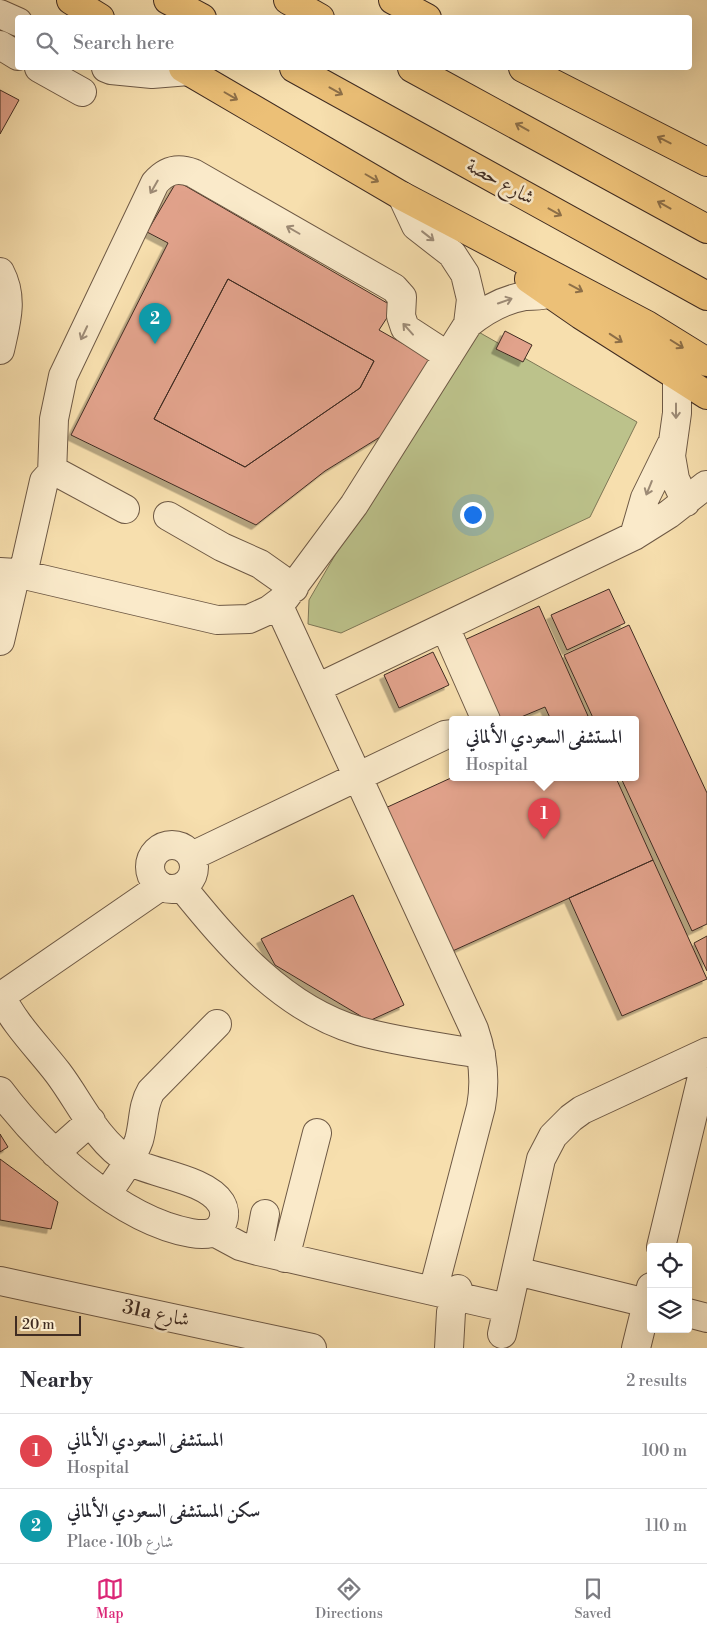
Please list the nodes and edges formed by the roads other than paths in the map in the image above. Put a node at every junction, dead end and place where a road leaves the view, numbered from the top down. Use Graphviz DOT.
graph roads {
  1 [pos="71,0"];
  2 [pos="168,0"];
  3 [pos="288,0"];
  4 [pos="393,0"];
  5 [pos="0,14"];
  6 [pos="95,15"];
  7 [pos="196,15"];
  8 [pos="315,15"];
  9 [pos="421,15"];
  10 [pos="15,21"];
  11 [pos="0,45"];
  12 [pos="15,54"];
  13 [pos="42,70"];
  14 [pos="111,70"];
  15 [pos="179,70"];
  16 [pos="188,70"];
  17 [pos="298,70"];
  18 [pos="416,70"];
  19 [pos="527,70"];
  20 [pos="82,92"];
  21 [pos="707,162"];
  22 [pos="402,196"];
  23 [pos="447,220"];
  24 [pos="707,229"];
  25 [pos="2,276"];
  26 [pos="548,293"];
  27 [pos="707,296"];
  28 [pos="468,324"];
  29 [pos="0,350"];
  30 [pos="448,356"];
  31 [pos="707,362"];
  32 [pos="677,377"];
  33 [pos="707,395"];
  34 [pos="671,445"];
  35 [pos="52,474"];
  36 [pos="700,491"];
  37 [pos="125,509"];
  38 [pos="168,516"];
  39 [pos="634,536"];
  40 [pos="10,571"];
  41 [pos="286,597"];
  42 [pos="445,627"];
  43 [pos="0,641"];
  44 [pos="317,688"];
  45 [pos="484,716"];
  46 [pos="449,734"];
  47 [pos="357,776"];
  48 [pos="192,856"];
  49 [pos="172,887"];
  50 [pos="0,996"];
  51 [pos="217,1024"];
  52 [pos="481,1054"];
  53 [pos="707,1057"];
  54 [pos="0,1091"];
  55 [pos="91,1121"];
  56 [pos="317,1133"];
  57 [pos="55,1153"];
  58 [pos="129,1160"];
  59 [pos="107,1194"];
  60 [pos="265,1214"];
  61 [pos="214,1232"];
  62 [pos="662,1243"];
  63 [pos="258,1251"];
  64 [pos="285,1258"];
  65 [pos="516,1271"];
  66 [pos="0,1281"];
  67 [pos="450,1297"];
  68 [pos="647,1297"];
  69 [pos="647,1309"];
  70 [pos="692,1314"];
  71 [pos="707,1318"];
  72 [pos="312,1348"];
  73 [pos="431,1348"];
  74 [pos="449,1348"];
  75 [pos="636,1348"];
  1 -- 6 [label="main road"];
  2 -- 7 [label="main road"];
  3 -- 8 [label="main road"];
  4 -- 9 [label="main road"];
  5 -- 10 [label="street"];
  11 -- 12 [label="street"];
  13 -- 20 [label="street"];
  14 -- 15 [label="street"];
  16 -- 22 [label="main road, one-way"];
  17 -- 27 [label="main road, شارع حصة, one-way"];
  24 -- 18 [label="main road, one-way"];
  21 -- 19 [label="main road, one-way"];
  22 -- 23 [label="main road"];
  22 -- 28 [label="street, one-way"];
  23 -- 26 [label="main road"];
  23 -- 31 [label="main road, one-way"];
  25 -- 29 [label="street"];
  28 -- 26 [label="street, one-way"];
  26 -- 32 [label="main road, one-way"];
  28 -- 30 [label="street"];
  30 -- 35 [label="street, one-way"];
  30 -- 41 [label="street"];
  32 -- 33 [label="main road"];
  32 -- 34 [label="street, one-way"];
  34 -- 36 [label="street"];
  34 -- 39 [label="street, one-way"];
  35 -- 37 [label="street"];
  35 -- 40 [label="street"];
  36 -- 39 [label="street"];
  38 -- 41 [label="street"];
  39 -- 42 [label="street"];
  40 -- 41 [label="street"];
  40 -- 43 [label="street"];
  41 -- 44 [label="street"];
  42 -- 44 [label="street"];
  42 -- 45 [label="street"];
  44 -- 47 [label="street"];
  46 -- 47 [label="street"];
  47 -- 48 [label="street"];
  47 -- 52 [label="street"];
  48 -- 49 [label="street"];
  48 -- 49 [label="street"];
  49 -- 50 [label="street"];
  49 -- 52 [label="street"];
  50 -- 55 [label="street"];
  51 -- 58 [label="street"];
  52 -- 67 [label="street"];
  53 -- 62 [label="street"];
  53 -- 65 [label="street"];
  54 -- 57 [label="street"];
  55 -- 57 [label="street"];
  55 -- 58 [label="street"];
  56 -- 64 [label="street"];
  57 -- 59 [label="street"];
  58 -- 59 [label="street"];
  58 -- 61 [label="street"];
  59 -- 61 [label="street"];
  60 -- 63 [label="street"];
  61 -- 63 [label="street"];
  63 -- 64 [label="street"];
  64 -- 67 [label="street"];
  65 -- 67 [label="street"];
  65 -- 68 [label="street"];
  66 -- 72 [label="street, 31a شارع"];
  67 -- 73 [label="street"];
  67 -- 74 [label="street"];
  69 -- 75 [label="street"];
  70 -- 71 [label="street"];
}
